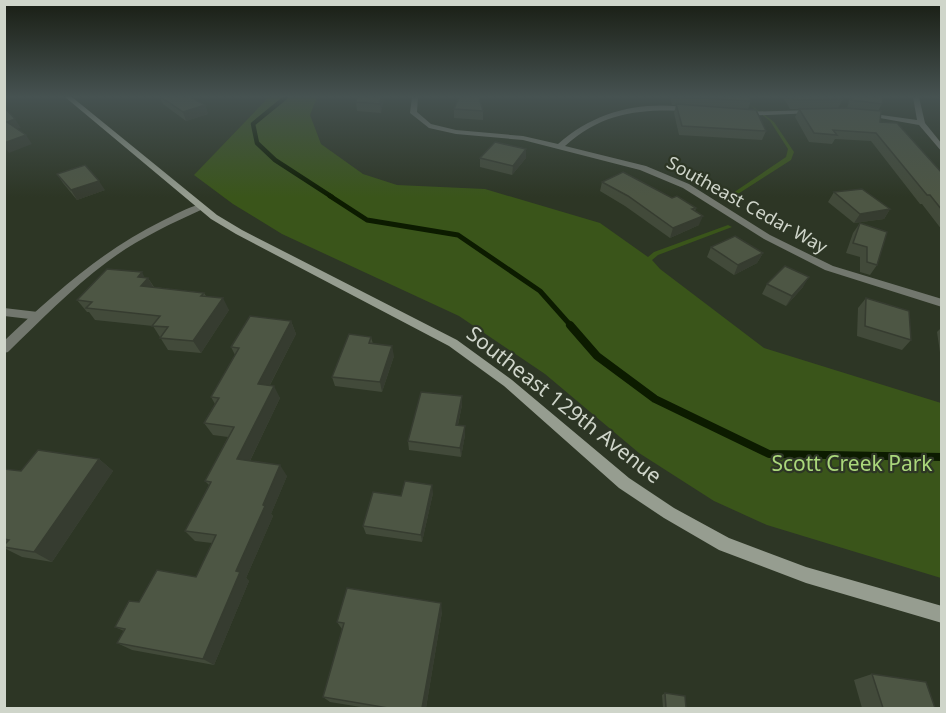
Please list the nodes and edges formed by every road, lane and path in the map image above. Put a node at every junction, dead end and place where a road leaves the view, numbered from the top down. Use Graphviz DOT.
graph roads {
  1 [pos="108,130"];
  2 [pos="445,130"];
  3 [pos="576,130"];
  4 [pos="927,130"];
  5 [pos="560,147"];
  6 [pos="942,150"];
  7 [pos="200,207"];
  8 [pos="942,303"];
  9 [pos="4,312"];
  10 [pos="38,316"];
  11 [pos="4,349"];
  12 [pos="942,615"];
  1 -- 7 [label="main road, Southeast 129th Avenue"];
  2 -- 5 [label="street, Southeast Cedar Way"];
  3 -- 5 [label="street"];
  4 -- 6 [label="street"];
  5 -- 8 [label="street, Southeast Cedar Way"];
  7 -- 10 [label="street"];
  7 -- 12 [label="main road, Southeast 129th Avenue"];
  9 -- 10 [label="street"];
  10 -- 11 [label="street"];
}
